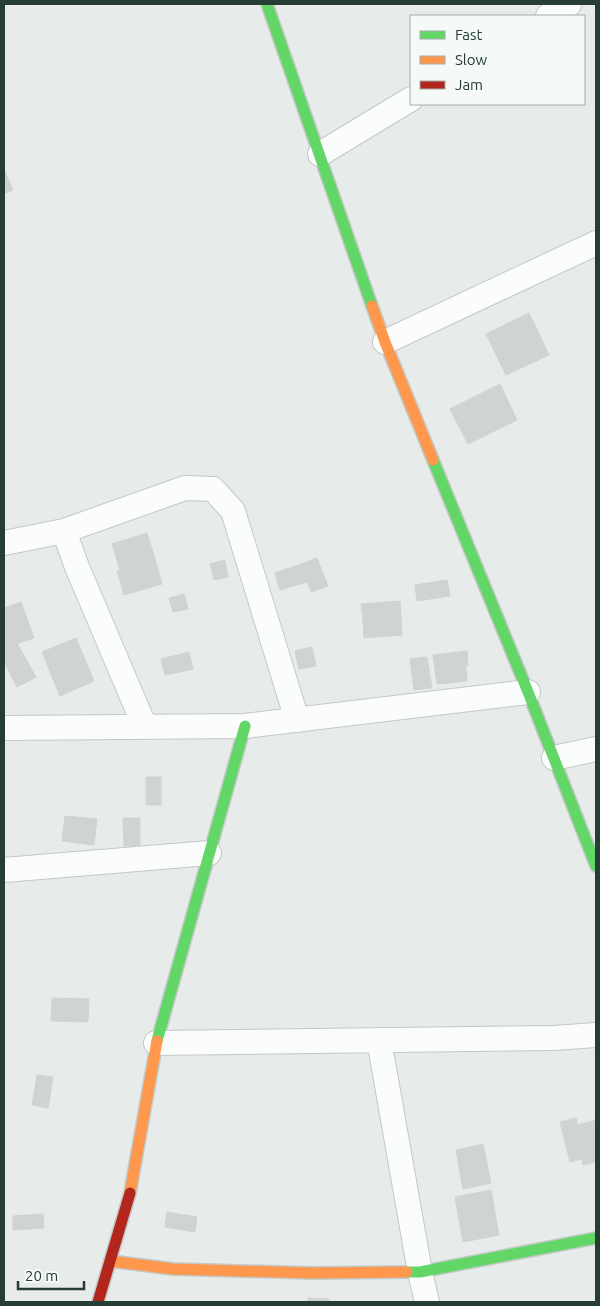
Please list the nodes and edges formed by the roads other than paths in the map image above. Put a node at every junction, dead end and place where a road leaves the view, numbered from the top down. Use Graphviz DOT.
graph roads {
  1 [pos="267,4"];
  2 [pos="569,4"];
  3 [pos="550,15"];
  4 [pos="410,100"];
  5 [pos="320,154"];
  6 [pos="596,243"];
  7 [pos="385,342"];
  8 [pos="64,531"];
  9 [pos="4,543"];
  10 [pos="528,692"];
  11 [pos="297,720"];
  12 [pos="245,726"];
  13 [pos="145,727"];
  14 [pos="4,728"];
  15 [pos="596,749"];
  16 [pos="554,758"];
  17 [pos="209,853"];
  18 [pos="596,866"];
  19 [pos="4,870"];
  20 [pos="596,1035"];
  21 [pos="379,1040"];
  22 [pos="156,1043"];
  23 [pos="596,1238"];
  24 [pos="110,1261"];
  25 [pos="420,1272"];
  26 [pos="98,1302"];
  27 [pos="427,1302"];
  1 -- 5 [label="street"];
  2 -- 3 [label="street"];
  4 -- 5 [label="street"];
  5 -- 7 [label="street"];
  6 -- 7 [label="street"];
  7 -- 10 [label="street"];
  8 -- 9 [label="street"];
  8 -- 11 [label="street"];
  8 -- 13 [label="street"];
  10 -- 11 [label="street"];
  10 -- 16 [label="street"];
  11 -- 12 [label="street"];
  12 -- 13 [label="street"];
  12 -- 17 [label="street"];
  13 -- 14 [label="street"];
  15 -- 16 [label="street"];
  16 -- 18 [label="street"];
  17 -- 19 [label="street"];
  17 -- 22 [label="street"];
  20 -- 21 [label="street"];
  21 -- 22 [label="street"];
  21 -- 25 [label="street"];
  22 -- 24 [label="street"];
  23 -- 25 [label="street"];
  24 -- 25 [label="street"];
  24 -- 26 [label="street"];
  25 -- 27 [label="street"];
}
